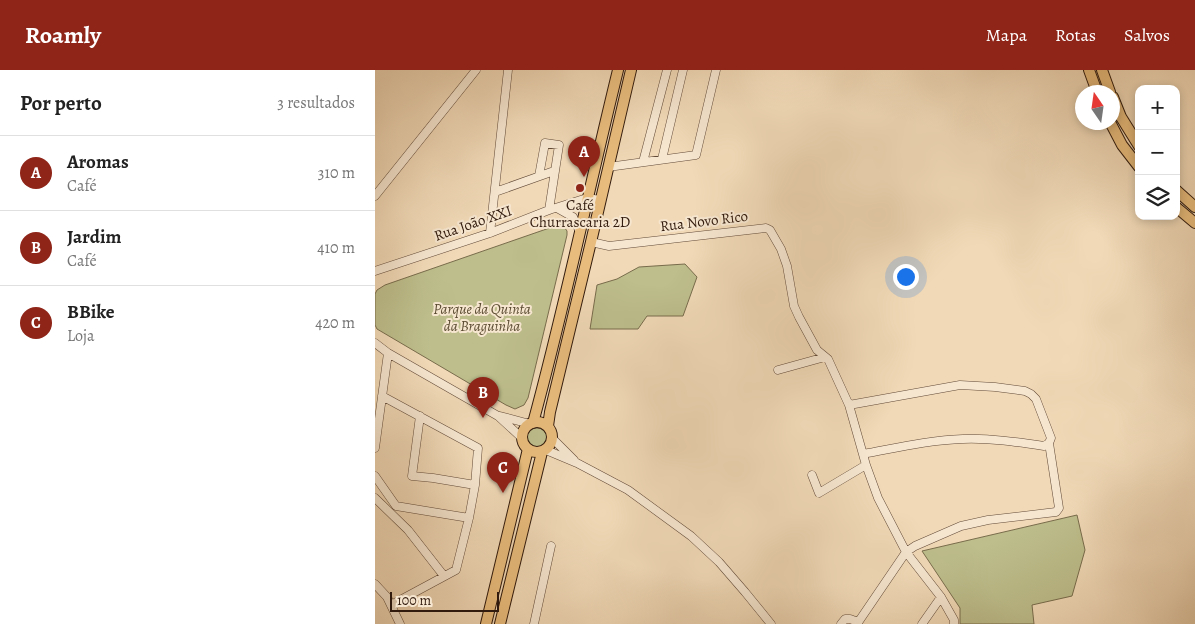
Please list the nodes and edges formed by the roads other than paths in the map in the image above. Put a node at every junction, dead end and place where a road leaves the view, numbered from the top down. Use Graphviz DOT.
graph roads {
  1 [pos="476,70"];
  2 [pos="507,70"];
  3 [pos="616,70"];
  4 [pos="631,70"];
  5 [pos="667,70"];
  6 [pos="683,70"];
  7 [pos="716,70"];
  8 [pos="1089,70"];
  9 [pos="1103,70"];
  10 [pos="1094,85"];
  11 [pos="1108,85"];
  12 [pos="1120,114"];
  13 [pos="1114,130"];
  14 [pos="1135,140"];
  15 [pos="662,159"];
  16 [pos="1135,161"];
  17 [pos="643,162"];
  18 [pos="608,167"];
  19 [pos="554,171"];
  20 [pos="539,176"];
  21 [pos="495,192"];
  22 [pos="1180,194"];
  23 [pos="375,196"];
  24 [pos="587,198"];
  25 [pos="600,200"];
  26 [pos="1195,207"];
  27 [pos="553,209"];
  28 [pos="1180,210"];
  29 [pos="1195,223"];
  30 [pos="580,232"];
  31 [pos="490,233"];
  32 [pos="591,240"];
  33 [pos="385,268"];
  34 [pos="375,271"];
  35 [pos="375,277"];
  36 [pos="375,343"];
  37 [pos="375,348"];
  38 [pos="388,353"];
  39 [pos="825,357"];
  40 [pos="778,370"];
  41 [pos="383,396"];
  42 [pos="849,405"];
  43 [pos="420,416"];
  44 [pos="498,416"];
  45 [pos="532,423"];
  46 [pos="548,426"];
  47 [pos="522,438"];
  48 [pos="552,438"];
  49 [pos="1049,443"];
  50 [pos="375,448"];
  51 [pos="528,449"];
  52 [pos="544,451"];
  53 [pos="863,454"];
  54 [pos="577,463"];
  55 [pos="866,465"];
  56 [pos="812,475"];
  57 [pos="375,476"];
  58 [pos="475,485"];
  59 [pos="375,498"];
  60 [pos="469,518"];
  61 [pos="551,546"];
  62 [pos="906,552"];
  63 [pos="444,576"];
  64 [pos="375,584"];
  65 [pos="941,597"];
  66 [pos="391,605"];
  67 [pos="857,623"];
  68 [pos="400,624"];
  69 [pos="486,624"];
  70 [pos="500,624"];
  71 [pos="534,624"];
  72 [pos="771,624"];
  73 [pos="841,624"];
  74 [pos="922,624"];
  75 [pos="955,624"];
  1 -- 23 [label="street"];
  2 -- 21 [label="street"];
  3 -- 24 [label="main road"];
  4 -- 18 [label="main road"];
  5 -- 17 [label="street"];
  6 -- 15 [label="street"];
  7 -- 15 [label="street"];
  8 -- 10 [label="main road"];
  9 -- 11 [label="main road"];
  12 -- 14 [label="main road"];
  13 -- 16 [label="main road"];
  15 -- 17 [label="street"];
  17 -- 18 [label="street"];
  18 -- 25 [label="main road"];
  19 -- 20 [label="street"];
  19 -- 20 [label="street"];
  19 -- 27 [label="street"];
  20 -- 21 [label="street"];
  21 -- 31 [label="street"];
  22 -- 26 [label="main road"];
  24 -- 25 [label="street, Rua João XXI"];
  24 -- 27 [label="street, Rua João XXI"];
  24 -- 30 [label="main road"];
  24 -- 32 [label="main road"];
  25 -- 32 [label="main road"];
  27 -- 30 [label="street"];
  27 -- 31 [label="street, Rua João XXI"];
  28 -- 29 [label="main road"];
  30 -- 45 [label="main road"];
  31 -- 33 [label="street, Rua João XXI"];
  32 -- 39 [label="street, Rua Novo Rico"];
  32 -- 46 [label="main road"];
  33 -- 34 [label="street, Rua João XXI"];
  33 -- 35 [label="street, Rua João XXI"];
  36 -- 38 [label="street"];
  37 -- 38 [label="street"];
  38 -- 41 [label="street"];
  38 -- 44 [label="street"];
  39 -- 40 [label="street"];
  39 -- 42 [label="street, Rua Novo Rico"];
  41 -- 43 [label="street"];
  41 -- 50 [label="street"];
  42 -- 49 [label="street"];
  42 -- 53 [label="street, Rua Novo Rico"];
  43 -- 58 [label="street"];
  43 -- 58 [label="street"];
  44 -- 45 [label="street"];
  44 -- 47 [label="street"];
  45 -- 46 [label="main road"];
  45 -- 47 [label="main road"];
  46 -- 48 [label="main road"];
  47 -- 51 [label="main road"];
  48 -- 52 [label="main road"];
  48 -- 54 [label="street"];
  49 -- 53 [label="street"];
  49 -- 62 [label="street"];
  51 -- 52 [label="main road"];
  51 -- 69 [label="main road"];
  52 -- 54 [label="street"];
  52 -- 70 [label="main road"];
  53 -- 55 [label="street, Rua Novo Rico"];
  54 -- 72 [label="street"];
  55 -- 56 [label="street"];
  55 -- 62 [label="street, Rua Novo Rico"];
  57 -- 60 [label="street"];
  58 -- 60 [label="street"];
  59 -- 63 [label="street"];
  60 -- 63 [label="street"];
  61 -- 71 [label="street"];
  62 -- 65 [label="street, Rua Novo Rico"];
  62 -- 67 [label="street"];
  63 -- 66 [label="street"];
  64 -- 66 [label="street"];
  65 -- 74 [label="street"];
  65 -- 75 [label="street, Rua Novo Rico"];
  66 -- 68 [label="street"];
  67 -- 73 [label="street"];
}
